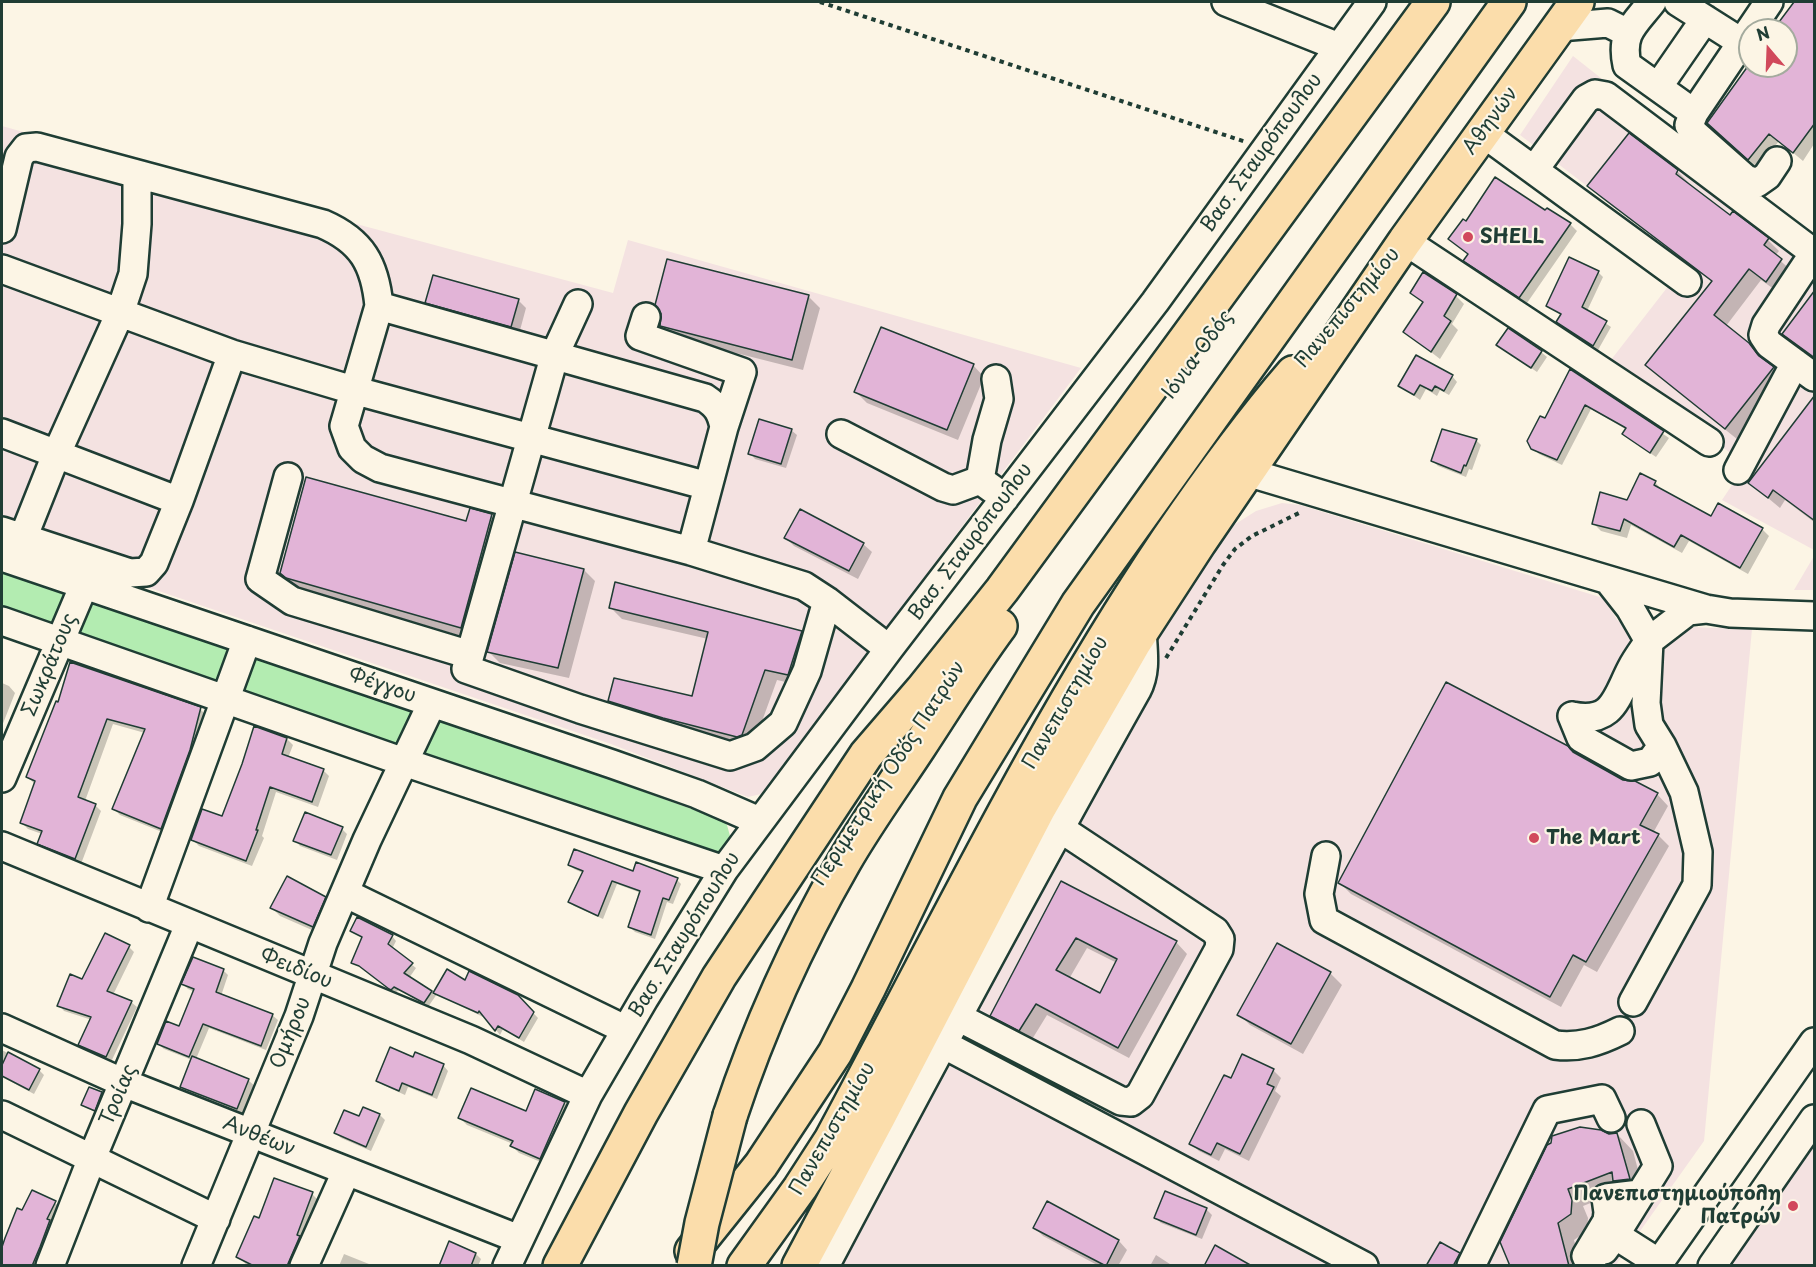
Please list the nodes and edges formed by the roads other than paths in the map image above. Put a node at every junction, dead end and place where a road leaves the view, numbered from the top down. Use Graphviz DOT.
graph roads {
  1 [pos="1226,2"];
  2 [pos="1372,2"];
  3 [pos="1433,2"];
  4 [pos="1454,2"];
  5 [pos="1509,2"];
  6 [pos="1652,2"];
  7 [pos="1678,2"];
  8 [pos="1769,2"];
  9 [pos="1568,14"];
  10 [pos="1758,18"];
  11 [pos="1705,19"];
  12 [pos="1628,33"];
  13 [pos="1738,40"];
  14 [pos="1339,47"];
  15 [pos="1738,47"];
  16 [pos="1658,87"];
  17 [pos="1694,113"];
  18 [pos="1483,133"];
  19 [pos="1777,161"];
  20 [pos="1534,170"];
  21 [pos="137,174"];
  22 [pos="2,229"];
  23 [pos="1405,241"];
  24 [pos="1814,253"];
  25 [pos="2,269"];
  26 [pos="1687,282"];
  27 [pos="578,304"];
  28 [pos="379,306"];
  29 [pos="120,313"];
  30 [pos="645,317"];
  31 [pos="232,354"];
  32 [pos="555,354"];
  33 [pos="1805,370"];
  34 [pos="996,379"];
  35 [pos="353,390"];
  36 [pos="724,427"];
  37 [pos="2,433"];
  38 [pos="841,434"];
  39 [pos="531,440"];
  40 [pos="1709,442"];
  41 [pos="56,454"];
  42 [pos="1234,469"];
  43 [pos="1738,470"];
  44 [pos="288,477"];
  45 [pos="980,480"];
  46 [pos="708,486"];
  47 [pos="1005,498"];
  48 [pos="179,501"];
  49 [pos="512,503"];
  50 [pos="12,534"];
  51 [pos="691,551"];
  52 [pos="2,557"];
  53 [pos="1608,580"];
  54 [pos="84,585"];
  55 [pos="1002,590"];
  56 [pos="827,601"];
  57 [pos="1706,609"];
  58 [pos="1815,616"];
  59 [pos="2,621"];
  60 [pos="1142,630"];
  61 [pos="248,639"];
  62 [pos="60,641"];
  63 [pos="1649,641"];
  64 [pos="889,649"];
  65 [pos="470,655"];
  66 [pos="226,699"];
  67 [pos="432,703"];
  68 [pos="944,709"];
  69 [pos="1662,746"];
  70 [pos="404,762"];
  71 [pos="2,778"];
  72 [pos="759,821"];
  73 [pos="1061,830"];
  74 [pos="2,846"];
  75 [pos="1326,856"];
  76 [pos="724,870"];
  77 [pos="345,893"];
  78 [pos="149,908"];
  79 [pos="189,925"];
  80 [pos="313,976"];
  81 [pos="1634,1002"];
  82 [pos="958,1017"];
  83 [pos="614,1024"];
  84 [pos="2,1028"];
  85 [pos="1620,1031"];
  86 [pos="1815,1042"];
  87 [pos="943,1044"];
  88 [pos="124,1083"];
  89 [pos="588,1095"];
  90 [pos="722,1114"];
  91 [pos="2,1116"];
  92 [pos="1611,1118"];
  93 [pos="1815,1119"];
  94 [pos="1641,1124"];
  95 [pos="250,1134"];
  96 [pos="92,1158"];
  97 [pos="346,1172"];
  98 [pos="1640,1194"];
  99 [pos="216,1219"];
  100 [pos="1615,1234"];
  101 [pos="519,1239"];
  102 [pos="1658,1264"];
  103 [pos="50,1266"];
  104 [pos="196,1266"];
  105 [pos="303,1266"];
  106 [pos="507,1266"];
  107 [pos="560,1266"];
  108 [pos="678,1266"];
  109 [pos="694,1266"];
  110 [pos="744,1266"];
  111 [pos="799,1266"];
  112 [pos="825,1266"];
  113 [pos="1364,1266"];
  114 [pos="1471,1266"];
  115 [pos="1593,1266"];
  116 [pos="1712,1266"];
  1 -- 14 [label="street"];
  2 -- 14 [label="street, Βασ. Σταυρόπουλου"];
  3 -- 55 [label="main road, Ιόνια Οδός"];
  4 -- 68 [label="main road, Ιόνια Οδός"];
  5 -- 108 [label="main road"];
  6 -- 12 [label="street"];
  7 -- 11 [label="street"];
  8 -- 10 [label="street"];
  9 -- 12 [label="street"];
  9 -- 18 [label="main road, Αθηνών"];
  11 -- 13 [label="street"];
  11 -- 16 [label="street"];
  12 -- 16 [label="street"];
  14 -- 47 [label="street, Βασ. Σταυρόπουλου"];
  15 -- 17 [label="street"];
  16 -- 17 [label="street"];
  17 -- 19 [label="street"];
  18 -- 20 [label="street"];
  18 -- 23 [label="main road, Αθηνών"];
  20 -- 24 [label="street"];
  20 -- 26 [label="street"];
  21 -- 22 [label="street"];
  21 -- 28 [label="street"];
  21 -- 29 [label="street"];
  23 -- 40 [label="street"];
  23 -- 42 [label="main road, Πανεπιστημίου"];
  24 -- 33 [label="street"];
  25 -- 29 [label="street"];
  27 -- 32 [label="street"];
  28 -- 32 [label="street"];
  28 -- 35 [label="street"];
  29 -- 31 [label="street"];
  29 -- 41 [label="street"];
  30 -- 36 [label="street"];
  31 -- 35 [label="street"];
  31 -- 48 [label="street"];
  32 -- 36 [label="street"];
  32 -- 39 [label="street"];
  33 -- 43 [label="street"];
  34 -- 45 [label="street"];
  35 -- 39 [label="street"];
  35 -- 49 [label="street"];
  36 -- 46 [label="street"];
  37 -- 41 [label="street"];
  38 -- 45 [label="street"];
  39 -- 46 [label="street"];
  39 -- 49 [label="street"];
  41 -- 48 [label="street"];
  41 -- 50 [label="street"];
  42 -- 53 [label="street"];
  42 -- 60 [label="main road, Πανεπιστημίου"];
  42 -- 110 [label="main road, Πανεπιστημίου"];
  44 -- 65 [label="street"];
  45 -- 47 [label="street"];
  46 -- 51 [label="street"];
  47 -- 64 [label="street, Βασ. Σταυρόπουλου"];
  48 -- 50 [label="street"];
  49 -- 51 [label="street"];
  49 -- 65 [label="street"];
  51 -- 56 [label="street"];
  52 -- 54 [label="street, Φέγγου"];
  53 -- 57 [label="street"];
  53 -- 63 [label="street"];
  54 -- 61 [label="street, Φέγγου"];
  54 -- 62 [label="street, Σωκράτους"];
  55 -- 90 [label="main road, Περιμετρική Οδός Πατρών"];
  55 -- 107 [label="main road"];
  56 -- 64 [label="street"];
  56 -- 65 [label="street"];
  57 -- 58 [label="street"];
  57 -- 63 [label="street"];
  59 -- 62 [label="street"];
  60 -- 73 [label="street"];
  60 -- 111 [label="main road, Πανεπιστημίου"];
  61 -- 66 [label="street"];
  61 -- 67 [label="street, Φέγγου"];
  62 -- 66 [label="street"];
  62 -- 71 [label="street, Σωκράτους"];
  63 -- 69 [label="street"];
  63 -- 69 [label="street"];
  64 -- 72 [label="street, Βασ. Σταυρόπουλου"];
  66 -- 70 [label="street"];
  66 -- 78 [label="street"];
  67 -- 70 [label="street, Ομήρου"];
  67 -- 72 [label="street, Φέγγου"];
  68 -- 90 [label="main road, Περιμετρική Οδός Πατρών"];
  69 -- 81 [label="street"];
  70 -- 76 [label="street"];
  70 -- 77 [label="street, Ομήρου"];
  72 -- 76 [label="street, Βασ. Σταυρόπουλου"];
  73 -- 82 [label="street"];
  73 -- 82 [label="street"];
  74 -- 78 [label="street, Φειδίου"];
  75 -- 85 [label="street"];
  76 -- 89 [label="street, Βασ. Σταυρόπουλου"];
  77 -- 80 [label="street, Ομήρου"];
  77 -- 83 [label="street"];
  78 -- 79 [label="street, Φειδίου"];
  79 -- 80 [label="street, Φειδίου"];
  79 -- 88 [label="street, Τροίας"];
  80 -- 89 [label="street, Φειδίου"];
  80 -- 95 [label="street, Ομήρου"];
  82 -- 87 [label="street"];
  84 -- 88 [label="street, Ανθέων"];
  86 -- 102 [label="street"];
  87 -- 112 [label="street"];
  87 -- 113 [label="street"];
  88 -- 95 [label="street, Ανθέων"];
  88 -- 96 [label="street, Τροίας"];
  89 -- 101 [label="street, Βασ. Σταυρόπουλου"];
  90 -- 108 [label="main road, Περιμετρική Οδός Πατρών"];
  90 -- 109 [label="main road, Περιμετρική Οδός Πατρών, bridge"];
  91 -- 96 [label="street"];
  92 -- 114 [label="street"];
  93 -- 116 [label="street"];
  94 -- 98 [label="street"];
  95 -- 97 [label="street, Ανθέων"];
  95 -- 99 [label="street, Ομήρου"];
  96 -- 99 [label="street"];
  96 -- 103 [label="street, Τροίας"];
  97 -- 101 [label="street, Ανθέων"];
  97 -- 105 [label="street"];
  98 -- 100 [label="street"];
  98 -- 115 [label="street"];
  99 -- 104 [label="street, Ομήρου"];
  100 -- 102 [label="street"];
  100 -- 115 [label="street"];
  101 -- 106 [label="street, Βασ. Σταυρόπουλου"];
}
